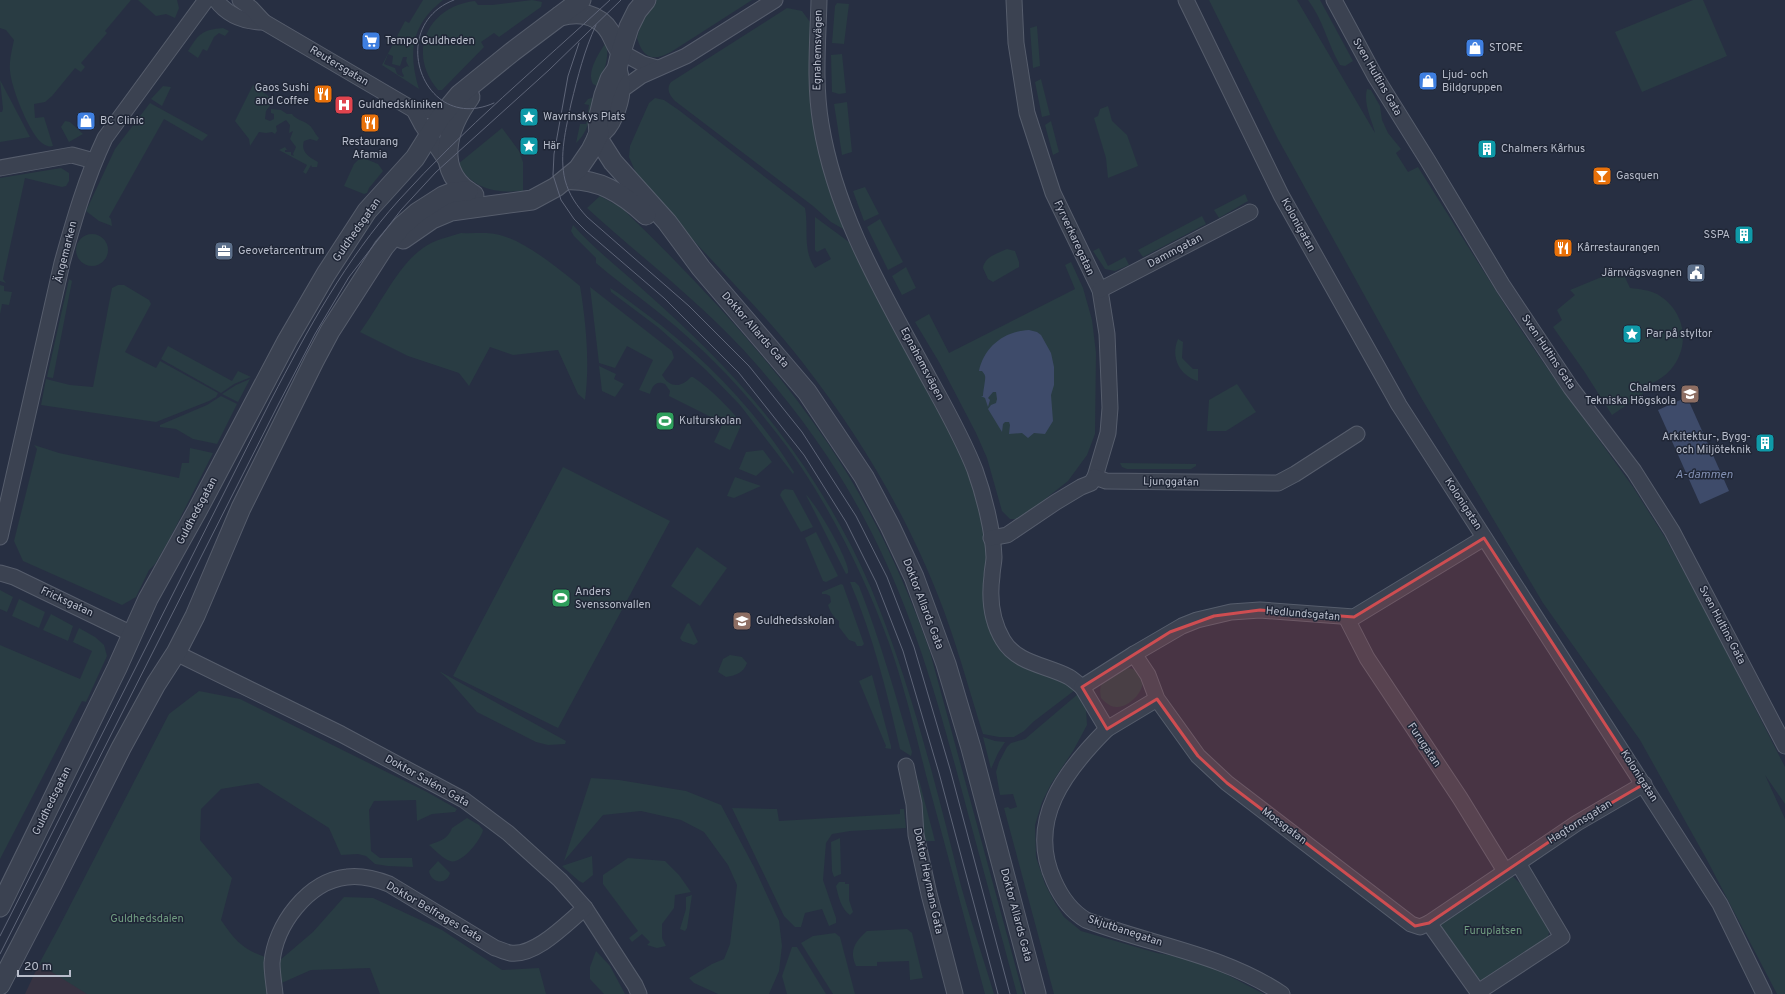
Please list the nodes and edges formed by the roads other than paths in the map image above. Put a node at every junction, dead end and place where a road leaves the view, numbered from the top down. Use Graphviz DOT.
graph roads {
  1 [pos="206,0"];
  2 [pos="216,0"];
  3 [pos="240,0"];
  4 [pos="646,0"];
  5 [pos="776,0"];
  6 [pos="819,0"];
  7 [pos="1014,0"];
  8 [pos="1186,0"];
  9 [pos="1334,0"];
  10 [pos="572,9"];
  11 [pos="264,22"];
  12 [pos="619,60"];
  13 [pos="657,68"];
  14 [pos="480,80"];
  15 [pos="620,91"];
  16 [pos="451,105"];
  17 [pos="414,110"];
  18 [pos="429,136"];
  19 [pos="598,136"];
  20 [pos="94,161"];
  21 [pos="447,162"];
  22 [pos="0,168"];
  23 [pos="565,180"];
  24 [pos="468,191"];
  25 [pos="500,203"];
  26 [pos="1250,212"];
  27 [pos="701,268"];
  28 [pos="361,284"];
  29 [pos="1100,290"];
  30 [pos="1357,434"];
  31 [pos="1095,477"];
  32 [pos="0,537"];
  33 [pos="991,538"];
  34 [pos="1484,538"];
  35 [pos="0,573"];
  36 [pos="1346,617"];
  37 [pos="132,634"];
  38 [pos="176,653"];
  39 [pos="1134,654"];
  40 [pos="1082,687"];
  41 [pos="1157,699"];
  42 [pos="1107,729"];
  43 [pos="1785,746"];
  44 [pos="906,766"];
  45 [pos="1644,784"];
  46 [pos="1518,863"];
  47 [pos="1505,872"];
  48 [pos="0,907"];
  49 [pos="586,908"];
  50 [pos="1429,923"];
  51 [pos="0,985"];
  52 [pos="1477,993"];
  53 [pos="275,994"];
  54 [pos="639,994"];
  55 [pos="955,994"];
  56 [pos="1036,994"];
  57 [pos="1282,994"];
  58 [pos="1764,994"];
  1 -- 20 [label="street, Ängemarken"];
  2 -- 11 [label="street, Reutersgatan"];
  3 -- 11 [label="street, Reutersgatan"];
  4 -- 12 [label="street, Guldhedsgatan"];
  5 -- 13 [label="street"];
  6 -- 33 [label="street, Egnahemsvägen"];
  7 -- 29 [label="street, Fyrverkaregatan"];
  8 -- 34 [label="street, Kolonigatan"];
  9 -- 43 [label="street, Sven Hultins Gata"];
  10 -- 12 [label="street, Guldhedsgatan"];
  10 -- 14 [label="street, Guldhedsgatan"];
  11 -- 17 [label="street, Reutersgatan"];
  12 -- 13 [label="street"];
  12 -- 15 [label="street, Guldhedsgatan"];
  12 -- 19 [label="street, Guldhedsgatan"];
  13 -- 15 [label="street"];
  14 -- 16 [label="street, Guldhedsgatan"];
  14 -- 21 [label="street, Guldhedsgatan"];
  15 -- 19 [label="street, Guldhedsgatan"];
  16 -- 17 [label="street, Reutersgatan"];
  16 -- 18 [label="street, Guldhedsgatan"];
  17 -- 18 [label="street, Reutersgatan"];
  18 -- 21 [label="street, Guldhedsgatan"];
  18 -- 37 [label="street, Guldhedsgatan"];
  19 -- 23 [label="street, Guldhedsgatan"];
  19 -- 27 [label="street, Doktor Allards Gata"];
  20 -- 22 [label="street"];
  20 -- 32 [label="street, Ängemarken"];
  21 -- 24 [label="street, Guldhedsgatan"];
  23 -- 25 [label="street, Guldhedsgatan"];
  23 -- 27 [label="street, Doktor Allards Gata"];
  24 -- 25 [label="street, Guldhedsgatan"];
  24 -- 28 [label="street, Guldhedsgatan"];
  25 -- 28 [label="street, Guldhedsgatan"];
  26 -- 29 [label="street, Dammgatan"];
  27 -- 56 [label="street, Doktor Allards Gata"];
  28 -- 38 [label="street, Guldhedsgatan"];
  29 -- 31 [label="street, Fyrverkaregatan"];
  30 -- 31 [label="street, Ljunggatan"];
  31 -- 33 [label="street"];
  33 -- 40 [label="street, Egnahemsvägen"];
  34 -- 36 [label="street, Hedlundsgatan"];
  34 -- 45 [label="street, Kolonigatan"];
  35 -- 37 [label="street, Fricksgatan"];
  36 -- 39 [label="street, Hedlundsgatan"];
  36 -- 47 [label="street, Furugatan"];
  37 -- 48 [label="street, Guldhedsgatan"];
  38 -- 49 [label="street, Doktor Saléns Gata"];
  38 -- 51 [label="street, Guldhedsgatan"];
  39 -- 40 [label="street, Hedlundsgatan"];
  39 -- 41 [label="street, Mossgatan"];
  40 -- 42 [label="street"];
  41 -- 42 [label="street, Skjutbanegatan"];
  41 -- 50 [label="street, Mossgatan"];
  42 -- 57 [label="street, Skjutbanegatan"];
  44 -- 55 [label="street, Doktor Heymans Gata"];
  45 -- 46 [label="street, Hagtornsgatan"];
  45 -- 58 [label="street, Kolonigatan"];
  46 -- 47 [label="street"];
  46 -- 52 [label="street"];
  47 -- 50 [label="street"];
  49 -- 53 [label="street, Doktor Belfrages Gata"];
  49 -- 54 [label="street, Doktor Saléns Gata"];
  50 -- 52 [label="street"];
}
